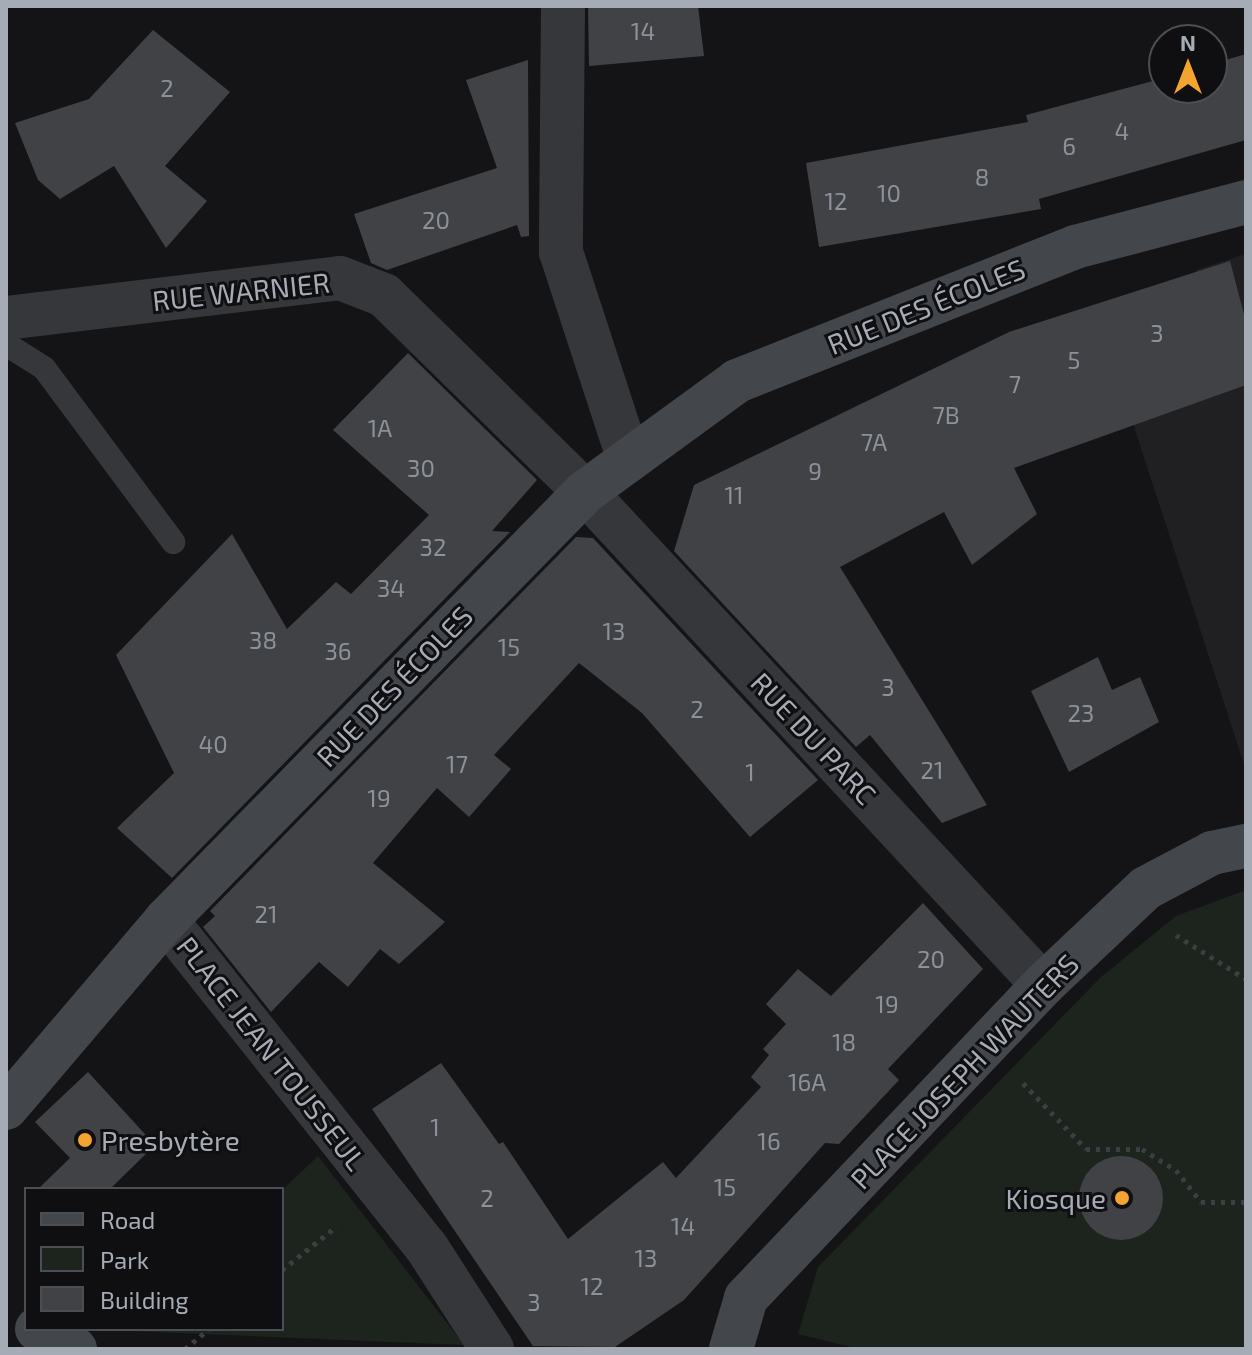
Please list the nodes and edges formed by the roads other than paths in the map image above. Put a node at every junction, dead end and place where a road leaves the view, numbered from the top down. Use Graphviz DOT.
graph roads {
  1 [pos="563,6"];
  2 [pos="1246,202"];
  3 [pos="6,318"];
  4 [pos="6,344"];
  5 [pos="629,460"];
  6 [pos="585,492"];
  7 [pos="173,542"];
  8 [pos="1246,846"];
  9 [pos="166,920"];
  10 [pos="1043,985"];
  11 [pos="6,1108"];
  12 [pos="6,1313"];
  13 [pos="24,1322"];
  14 [pos="41,1331"];
  15 [pos="75,1349"];
  16 [pos="492,1349"];
  17 [pos="731,1349"];
  1 -- 5 [label="street"];
  2 -- 5 [label="street, RUE DES ÉCOLES"];
  3 -- 6 [label="street, RUE WARNIER"];
  4 -- 7 [label="lane"];
  5 -- 6 [label="street, RUE DES ÉCOLES"];
  6 -- 9 [label="street, RUE DES ÉCOLES"];
  6 -- 10 [label="street, RUE DU PARC"];
  8 -- 10 [label="street, PLACE JOSEPH WAUTERS"];
  9 -- 11 [label="street, PLACE JEAN TOUSSEUL"];
  9 -- 16 [label="street, PLACE JEAN TOUSSEUL"];
  10 -- 17 [label="street, PLACE JOSEPH WAUTERS"];
  12 -- 13 [label="street"];
  14 -- 15 [label="street"];
}
